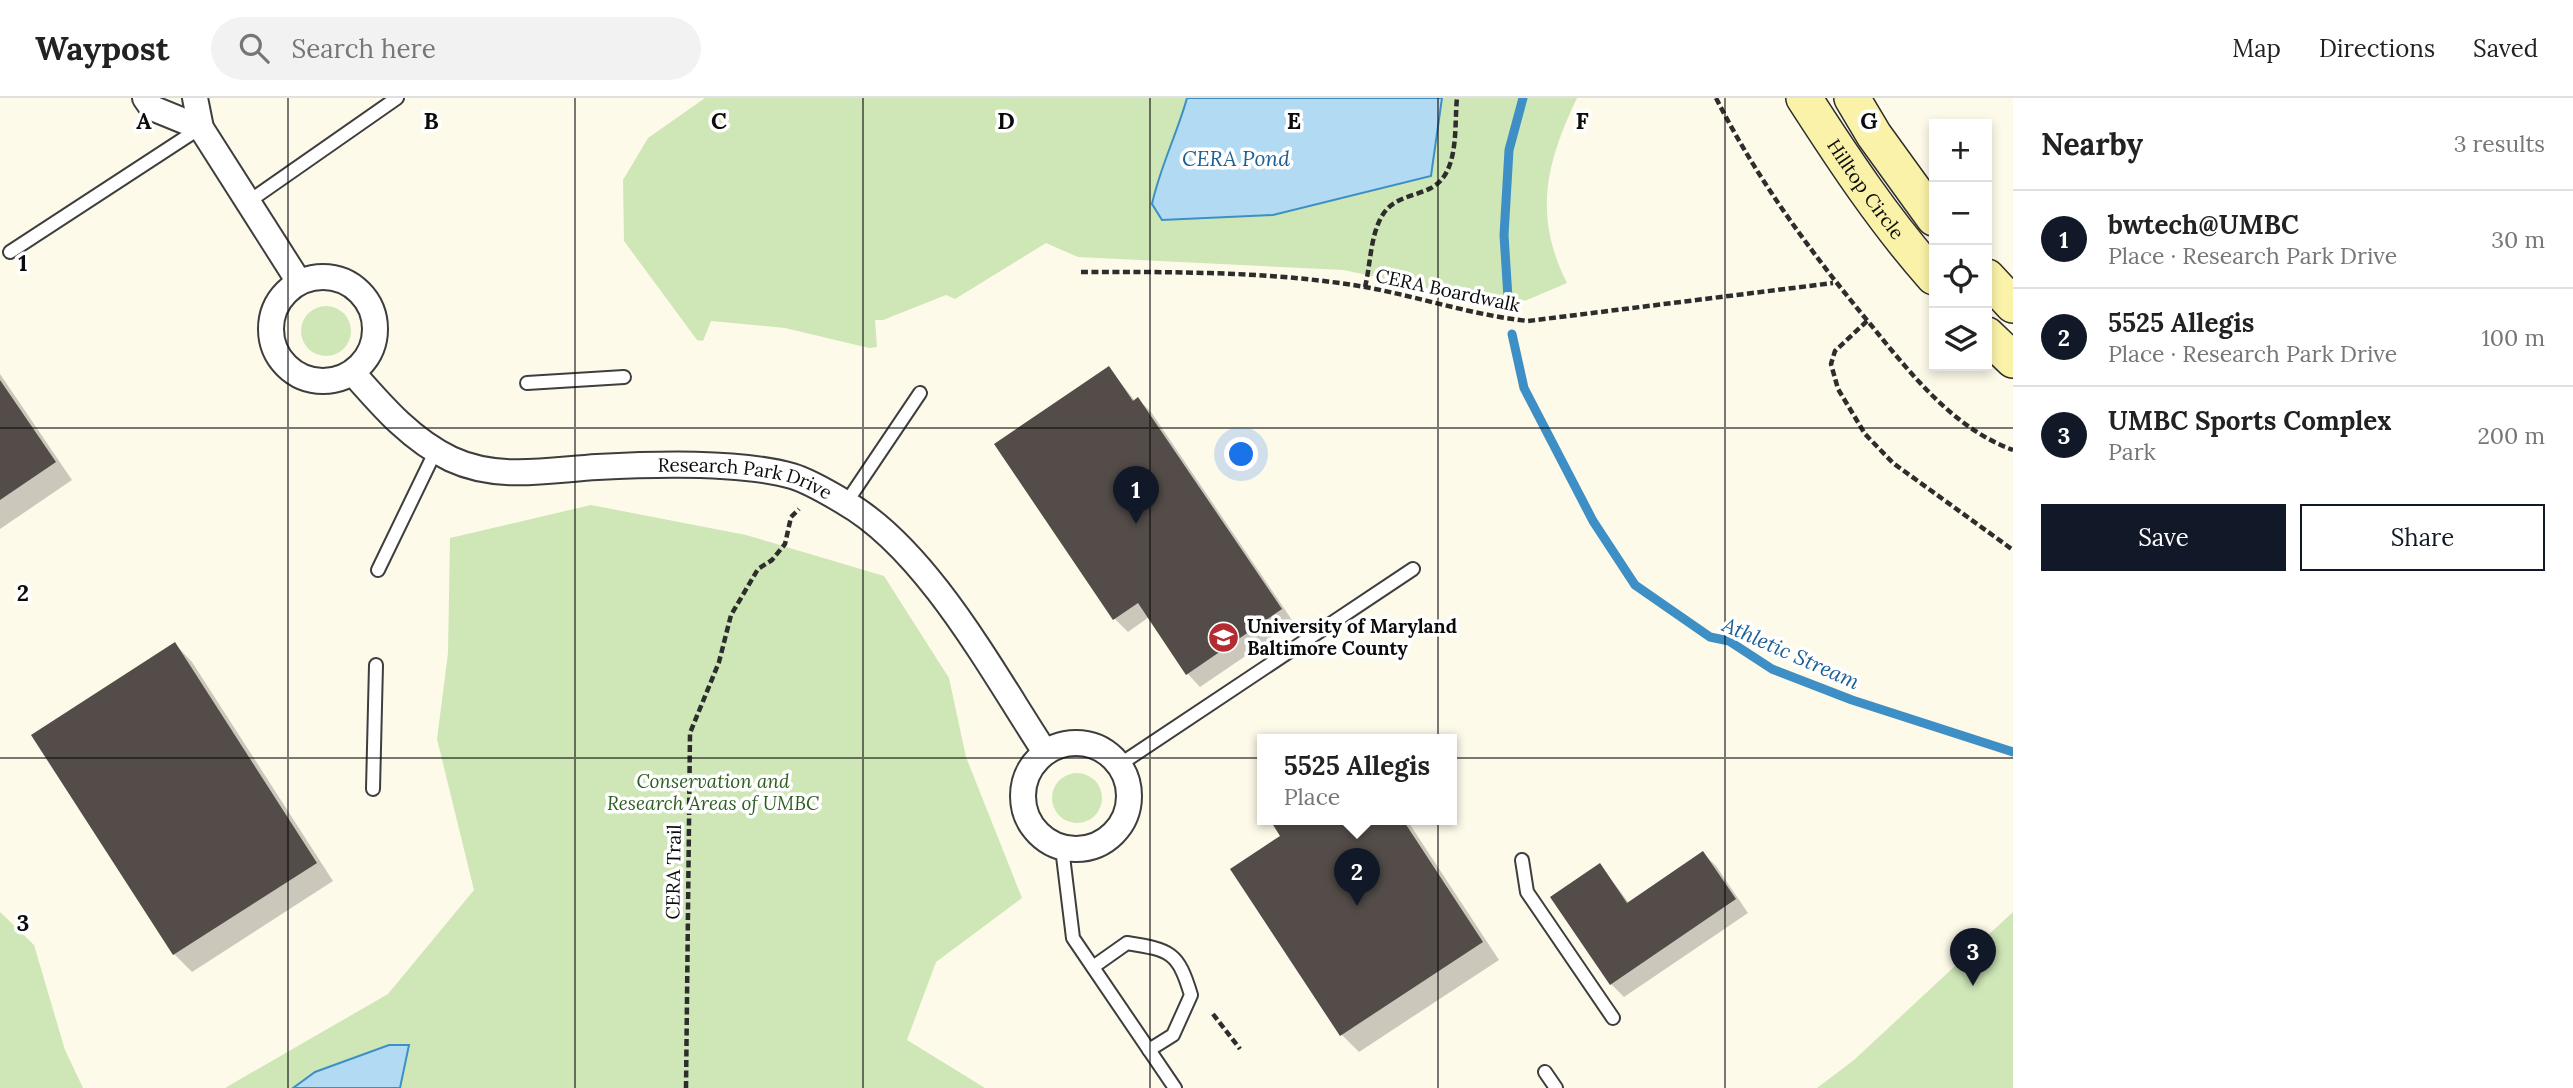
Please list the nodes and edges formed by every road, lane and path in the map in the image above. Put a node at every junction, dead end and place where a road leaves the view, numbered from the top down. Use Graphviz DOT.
graph roads {
  1 [pos="145,98"];
  2 [pos="195,98"];
  3 [pos="397,98"];
  4 [pos="1457,98"];
  5 [pos="1716,98"];
  6 [pos="1804,98"];
  7 [pos="1852,98"];
  8 [pos="201,128"];
  9 [pos="248,202"];
  10 [pos="1929,211"];
  11 [pos="10,252"];
  12 [pos="1929,271"];
  13 [pos="1081,272"];
  14 [pos="299,282"];
  15 [pos="1992,282"];
  16 [pos="1833,283"];
  17 [pos="1365,287"];
  18 [pos="2013,305"];
  19 [pos="1867,321"];
  20 [pos="1992,340"];
  21 [pos="2013,360"];
  22 [pos="353,373"];
  23 [pos="624,377"];
  24 [pos="527,383"];
  25 [pos="920,393"];
  26 [pos="436,450"];
  27 [pos="2013,450"];
  28 [pos="846,503"];
  29 [pos="799,509"];
  30 [pos="2013,550"];
  31 [pos="1413,569"];
  32 [pos="378,570"];
  33 [pos="376,665"];
  34 [pos="1045,752"];
  35 [pos="1119,765"];
  36 [pos="373,789"];
  37 [pos="1062,848"];
  38 [pos="1522,860"];
  39 [pos="1093,967"];
  40 [pos="1213,1014"];
  41 [pos="1613,1017"];
  42 [pos="1149,1049"];
  43 [pos="1240,1049"];
  44 [pos="1545,1072"];
  45 [pos="686,1088"];
  46 [pos="1175,1088"];
  47 [pos="1556,1088"];
  1 -- 8 [label="street"];
  2 -- 8 [label="street"];
  3 -- 9 [label="lane"];
  4 -- 17 [label="path"];
  5 -- 16 [label="path"];
  6 -- 12 [label="street, Hilltop Circle"];
  7 -- 10 [label="street, Hilltop Circle"];
  8 -- 9 [label="street"];
  8 -- 11 [label="lane"];
  9 -- 14 [label="street"];
  13 -- 17 [label="path, CERA Boardwalk"];
  14 -- 22 [label="street"];
  14 -- 22 [label="street"];
  15 -- 18 [label="street"];
  16 -- 17 [label="path, CERA Boardwalk"];
  16 -- 19 [label="path"];
  19 -- 27 [label="path"];
  19 -- 30 [label="path"];
  20 -- 21 [label="street"];
  22 -- 26 [label="street, Research Park Drive"];
  23 -- 24 [label="lane"];
  25 -- 28 [label="lane"];
  26 -- 28 [label="street, Research Park Drive"];
  26 -- 32 [label="lane"];
  28 -- 34 [label="street, Research Park Drive"];
  29 -- 45 [label="path, CERA Trail"];
  31 -- 35 [label="lane"];
  33 -- 36 [label="lane"];
  34 -- 35 [label="street"];
  34 -- 37 [label="street"];
  35 -- 37 [label="street"];
  37 -- 39 [label="lane"];
  38 -- 41 [label="lane"];
  39 -- 42 [label="lane"];
  39 -- 42 [label="lane"];
  40 -- 43 [label="path"];
  42 -- 46 [label="lane"];
  44 -- 47 [label="lane"];
}
